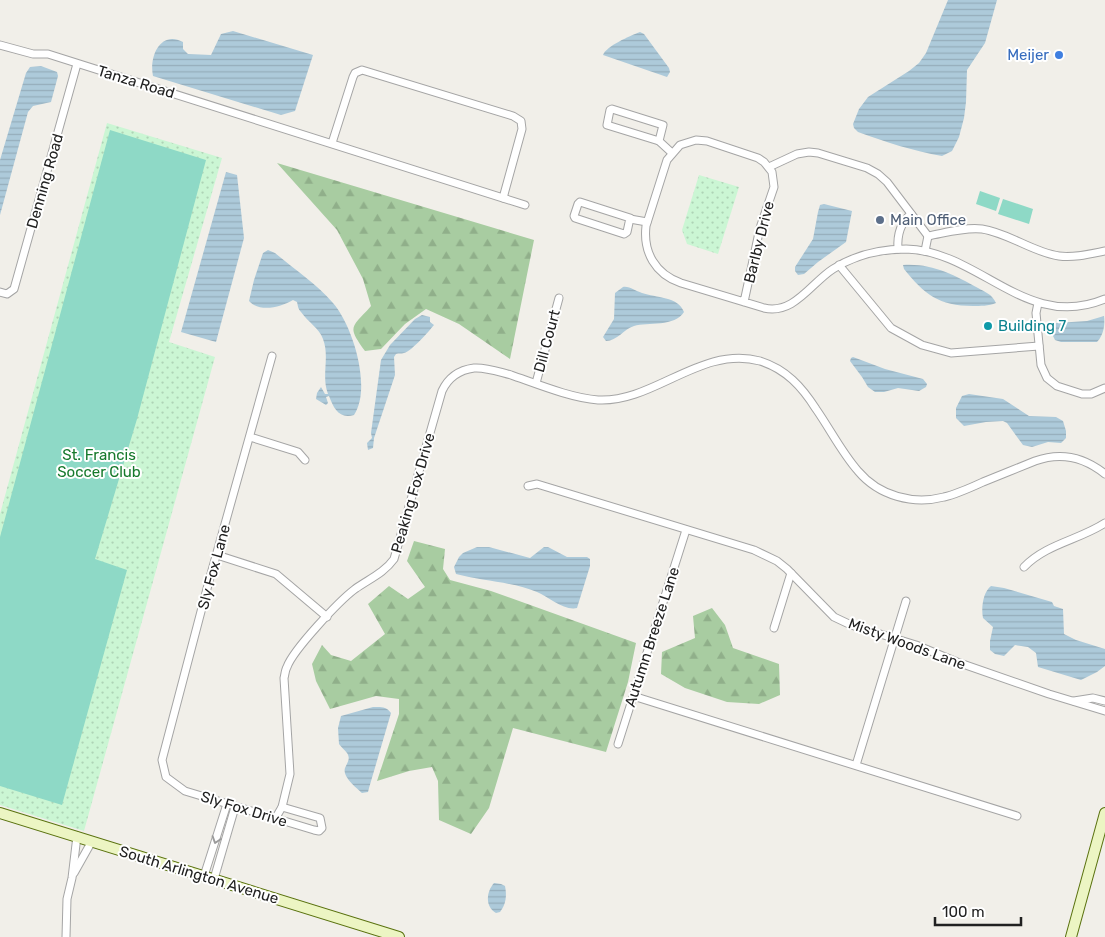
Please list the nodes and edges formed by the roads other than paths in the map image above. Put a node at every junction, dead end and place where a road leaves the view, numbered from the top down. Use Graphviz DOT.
graph roads {
  1 [pos="0,45"];
  2 [pos="77,64"];
  3 [pos="659,141"];
  4 [pos="332,143"];
  5 [pos="672,153"];
  6 [pos="769,168"];
  7 [pos="502,198"];
  8 [pos="525,205"];
  9 [pos="911,214"];
  10 [pos="630,219"];
  11 [pos="647,222"];
  12 [pos="928,236"];
  13 [pos="898,249"];
  14 [pos="925,251"];
  15 [pos="1105,251"];
  16 [pos="839,265"];
  17 [pos="3,293"];
  18 [pos="559,298"];
  19 [pos="1105,299"];
  20 [pos="744,302"];
  21 [pos="1038,303"];
  22 [pos="1039,346"];
  23 [pos="272,356"];
  24 [pos="536,383"];
  25 [pos="1105,388"];
  26 [pos="250,437"];
  27 [pos="305,460"];
  28 [pos="1105,474"];
  29 [pos="528,486"];
  30 [pos="1105,523"];
  31 [pos="686,530"];
  32 [pos="217,555"];
  33 [pos="1024,567"];
  34 [pos="791,573"];
  35 [pos="906,601"];
  36 [pos="327,617"];
  37 [pos="774,628"];
  38 [pos="895,639"];
  39 [pos="633,696"];
  40 [pos="1071,701"];
  41 [pos="1105,701"];
  42 [pos="1105,711"];
  43 [pos="618,744"];
  44 [pos="856,765"];
  45 [pos="166,777"];
  46 [pos="227,804"];
  47 [pos="235,807"];
  48 [pos="282,807"];
  49 [pos="0,813"];
  50 [pos="1105,813"];
  51 [pos="1017,816"];
  52 [pos="275,819"];
  53 [pos="77,836"];
  54 [pos="92,841"];
  55 [pos="72,878"];
  56 [pos="209,878"];
  57 [pos="66,937"];
  58 [pos="399,937"];
  59 [pos="1071,937"];
  1 -- 2 [label="street, Tanza Road"];
  2 -- 4 [label="street, Tanza Road"];
  2 -- 17 [label="street, Denning Road"];
  3 -- 3 [label="street"];
  3 -- 5 [label="street"];
  4 -- 7 [label="street, Tanza Road"];
  4 -- 7 [label="street"];
  5 -- 6 [label="street"];
  5 -- 11 [label="street"];
  6 -- 9 [label="street"];
  6 -- 20 [label="street, Barlby Drive"];
  7 -- 8 [label="street, Tanza Road"];
  9 -- 12 [label="street"];
  9 -- 13 [label="street"];
  10 -- 10 [label="street"];
  10 -- 11 [label="street"];
  11 -- 20 [label="street"];
  12 -- 14 [label="street"];
  12 -- 15 [label="street"];
  13 -- 14 [label="street"];
  13 -- 16 [label="street"];
  14 -- 21 [label="street"];
  16 -- 20 [label="street"];
  16 -- 22 [label="street"];
  18 -- 24 [label="street, Dill Court"];
  19 -- 21 [label="street"];
  21 -- 22 [label="street"];
  22 -- 25 [label="street"];
  23 -- 26 [label="street, Sly Fox Lane"];
  24 -- 28 [label="street, Peaking Fox Drive"];
  24 -- 36 [label="street, Peaking Fox Drive"];
  26 -- 27 [label="street"];
  26 -- 32 [label="street, Sly Fox Lane"];
  29 -- 31 [label="street, Misty Woods Lane"];
  30 -- 33 [label="street"];
  31 -- 34 [label="street, Misty Woods Lane"];
  31 -- 39 [label="street, Autumn Breeze Lane"];
  32 -- 36 [label="street"];
  32 -- 45 [label="street, Sly Fox Lane"];
  34 -- 37 [label="street"];
  34 -- 38 [label="street, Misty Woods Lane"];
  35 -- 38 [label="street"];
  36 -- 48 [label="street, Peaking Fox Drive"];
  38 -- 40 [label="street, Misty Woods Lane"];
  38 -- 44 [label="street"];
  39 -- 43 [label="street, Autumn Breeze Lane"];
  39 -- 44 [label="street"];
  40 -- 41 [label="street"];
  40 -- 42 [label="street, Misty Woods Lane"];
  44 -- 51 [label="street"];
  45 -- 46 [label="street, Sly Fox Drive"];
  46 -- 47 [label="street, Sly Fox Drive"];
  46 -- 56 [label="street, one-way"];
  47 -- 52 [label="street, Sly Fox Drive"];
  47 -- 56 [label="street"];
  48 -- 52 [label="street, Peaking Fox Drive"];
  48 -- 52 [label="street, Sly Fox Drive"];
  49 -- 53 [label="street, South Arlington Avenue"];
  50 -- 59 [label="street"];
  53 -- 54 [label="street, South Arlington Avenue"];
  53 -- 55 [label="street"];
  54 -- 55 [label="street"];
  54 -- 56 [label="street, South Arlington Avenue"];
  55 -- 57 [label="street"];
  56 -- 58 [label="street, South Arlington Avenue"];
}
